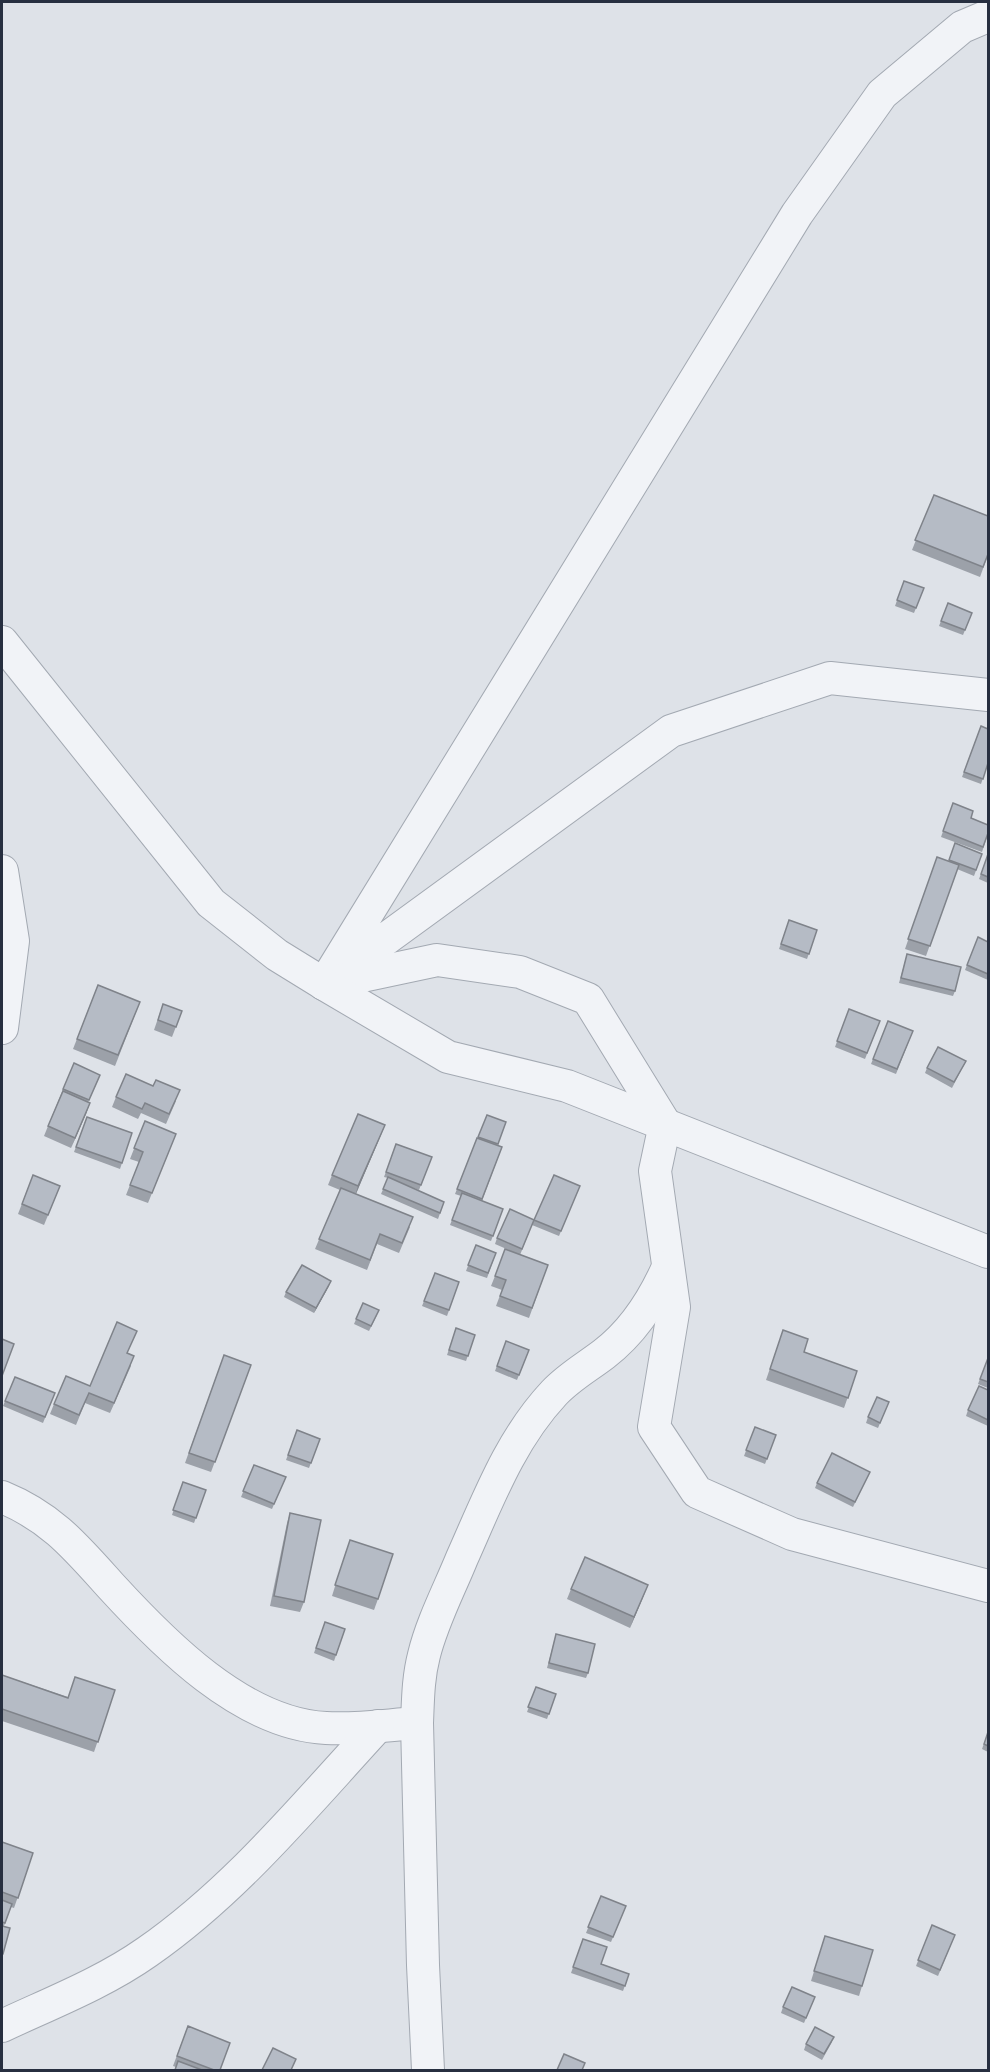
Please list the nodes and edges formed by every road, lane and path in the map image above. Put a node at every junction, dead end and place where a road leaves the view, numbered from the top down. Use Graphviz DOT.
graph roads {
  1 [pos="988,16"];
  2 [pos="2,642"];
  3 [pos="988,695"];
  4 [pos="2,871"];
  5 [pos="324,984"];
  6 [pos="2,1028"];
  7 [pos="665,1124"];
  8 [pos="988,1252"];
  9 [pos="668,1267"];
  10 [pos="2,1497"];
  11 [pos="988,1586"];
  12 [pos="417,1723"];
  13 [pos="378,1726"];
  14 [pos="2,2026"];
  15 [pos="428,2070"];
  1 -- 5 [label="street"];
  2 -- 5 [label="street"];
  3 -- 5 [label="street"];
  4 -- 6 [label="street"];
  5 -- 7 [label="street"];
  5 -- 7 [label="street"];
  7 -- 8 [label="street"];
  7 -- 9 [label="street"];
  9 -- 11 [label="street"];
  9 -- 12 [label="street"];
  10 -- 13 [label="street"];
  12 -- 13 [label="street"];
  12 -- 15 [label="street"];
  13 -- 14 [label="street"];
}
